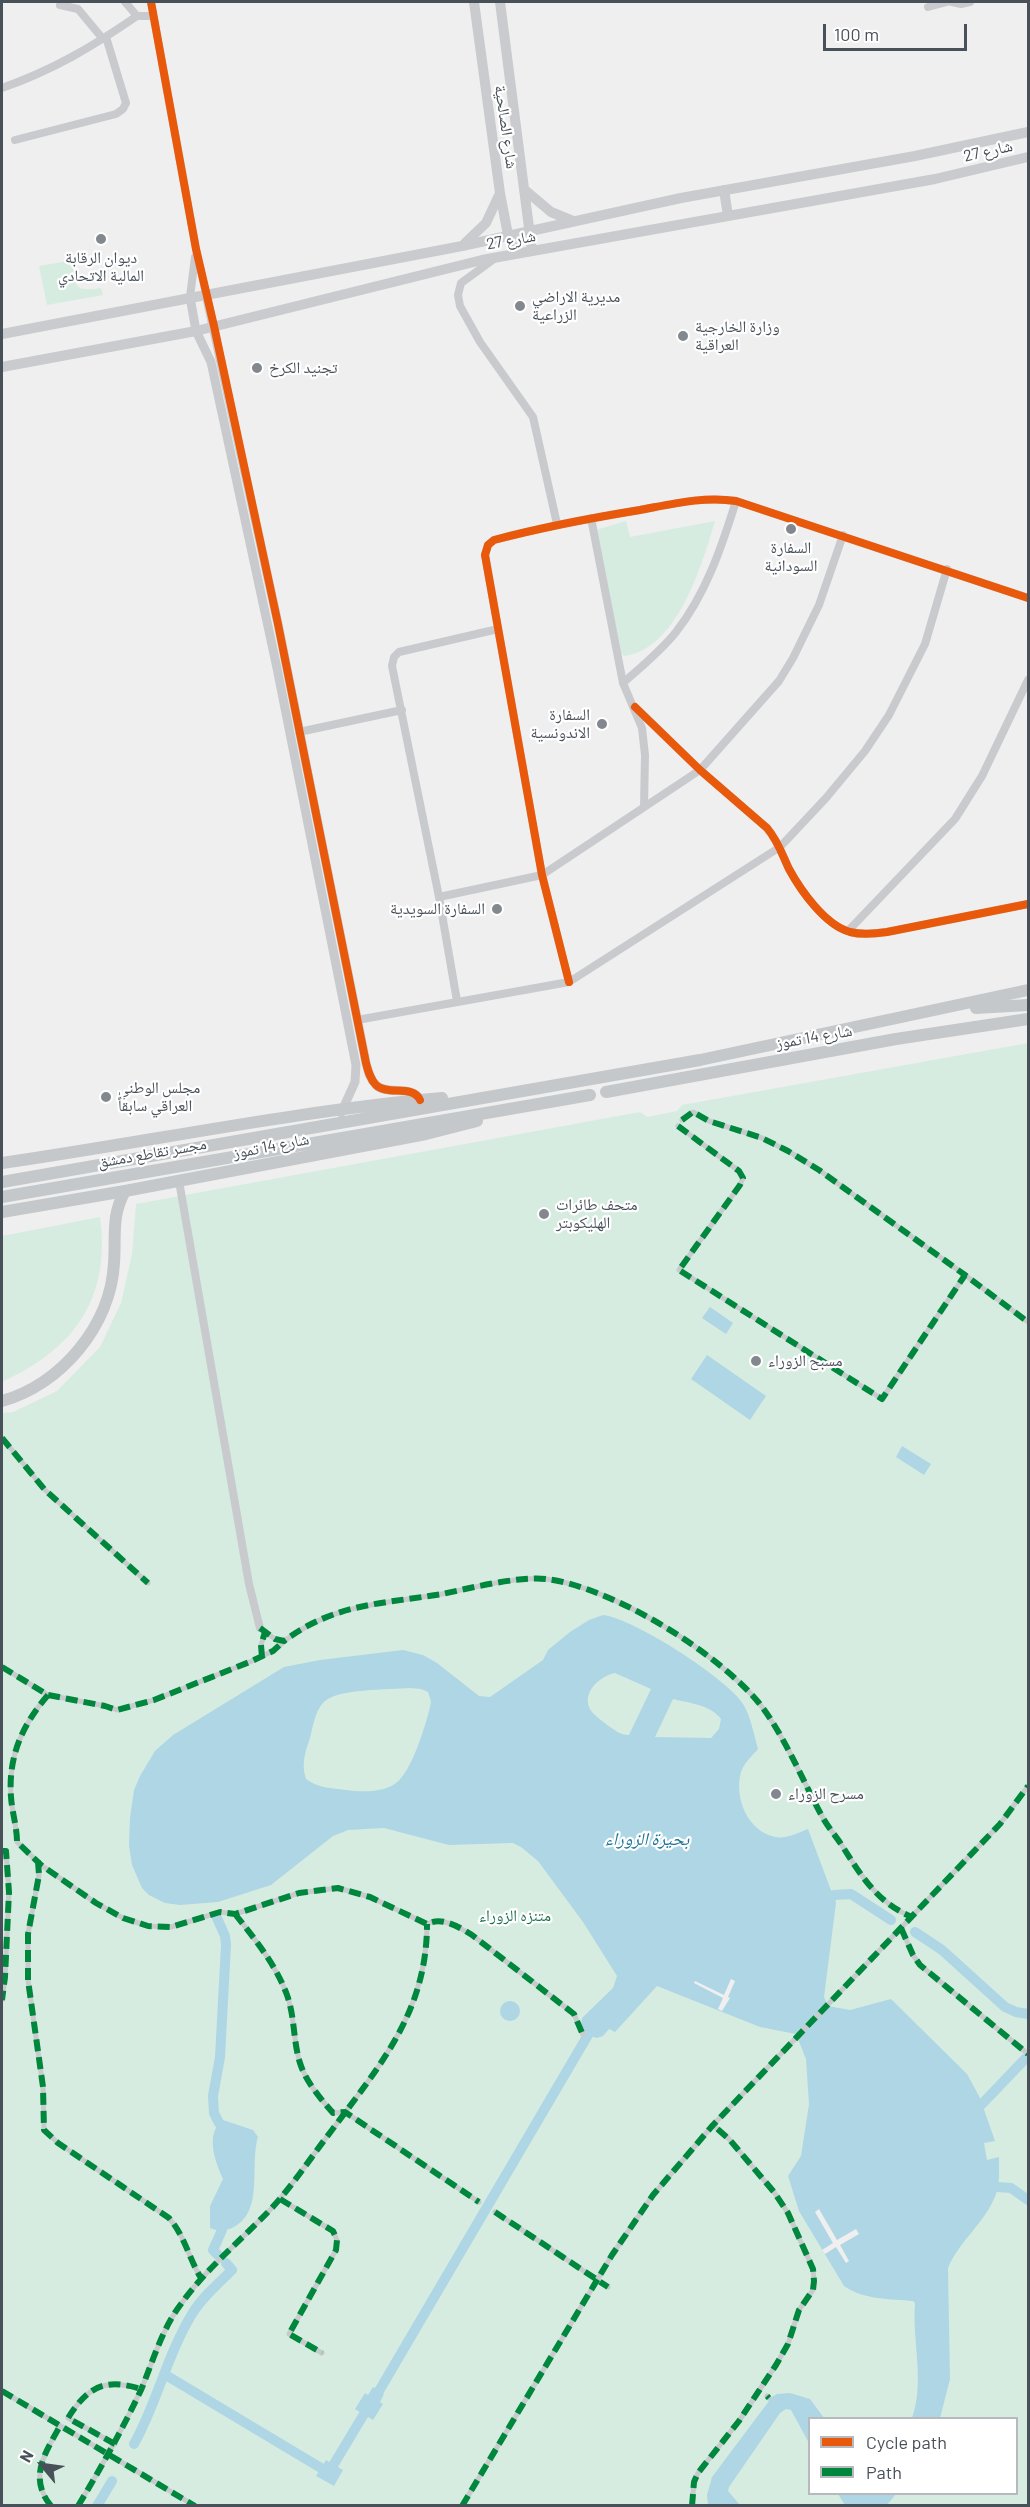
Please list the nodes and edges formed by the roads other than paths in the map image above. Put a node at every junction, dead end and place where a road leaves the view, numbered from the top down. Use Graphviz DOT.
graph roads {
  1 [pos="125,2"];
  2 [pos="151,2"];
  3 [pos="474,2"];
  4 [pos="500,2"];
  5 [pos="947,2"];
  6 [pos="952,2"];
  7 [pos="970,2"];
  8 [pos="60,5"];
  9 [pos="928,7"];
  10 [pos="136,16"];
  11 [pos="152,16"];
  12 [pos="105,38"];
  13 [pos="2,88"];
  14 [pos="1029,132"];
  15 [pos="15,140"];
  16 [pos="1029,157"];
  17 [pos="525,190"];
  18 [pos="724,190"];
  19 [pos="500,193"];
  20 [pos="728,216"];
  21 [pos="573,221"];
  22 [pos="530,230"];
  23 [pos="508,235"];
  24 [pos="462,246"];
  25 [pos="196,249"];
  26 [pos="532,251"];
  27 [pos="516,254"];
  28 [pos="495,258"];
  29 [pos="206,294"];
  30 [pos="190,297"];
  31 [pos="214,326"];
  32 [pos="196,331"];
  33 [pos="2,334"];
  34 [pos="2,367"];
  35 [pos="736,501"];
  36 [pos="591,518"];
  37 [pos="557,524"];
  38 [pos="843,535"];
  39 [pos="947,569"];
  40 [pos="1029,598"];
  41 [pos="498,629"];
  42 [pos="1029,680"];
  43 [pos="623,683"];
  44 [pos="635,707"];
  45 [pos="402,710"];
  46 [pos="299,732"];
  47 [pos="700,770"];
  48 [pos="644,807"];
  49 [pos="780,847"];
  50 [pos="542,875"];
  51 [pos="439,897"];
  52 [pos="1029,904"];
  53 [pos="848,931"];
  54 [pos="569,982"];
  55 [pos="1029,990"];
  56 [pos="1029,998"];
  57 [pos="457,1001"];
  58 [pos="1029,1005"];
  59 [pos="938,1011"];
  60 [pos="1029,1019"];
  61 [pos="357,1020"];
  62 [pos="700,1060"];
  63 [pos="703,1075"];
  64 [pos="539,1088"];
  65 [pos="606,1092"];
  66 [pos="590,1095"];
  67 [pos="420,1100"];
  68 [pos="544,1103"];
  69 [pos="433,1106"];
  70 [pos="344,1108"];
  71 [pos="437,1120"];
  72 [pos="682,1120"];
  73 [pos="336,1124"];
  74 [pos="678,1126"];
  75 [pos="426,1134"];
  76 [pos="307,1136"];
  77 [pos="2,1163"];
  78 [pos="179,1180"];
  79 [pos="2,1182"];
  80 [pos="125,1191"];
  81 [pos="2,1197"];
  82 [pos="2,1212"];
  83 [pos="965,1275"];
  84 [pos="1029,1322"];
  85 [pos="2,1401"];
  86 [pos="2,1438"];
  87 [pos="148,1583"];
  88 [pos="263,1630"];
  89 [pos="284,1641"];
  90 [pos="262,1656"];
  91 [pos="2,1667"];
  92 [pos="48,1695"];
  93 [pos="1029,1786"];
  94 [pos="17,1842"];
  95 [pos="4,1851"];
  96 [pos="38,1861"];
  97 [pos="235,1914"];
  98 [pos="912,1917"];
  99 [pos="427,1924"];
  100 [pos="901,1928"];
  101 [pos="2,2000"];
  102 [pos="583,2035"];
  103 [pos="1029,2054"];
  104 [pos="345,2112"];
  105 [pos="713,2125"];
  106 [pos="280,2199"];
  107 [pos="479,2202"];
  108 [pos="495,2212"];
  109 [pos="201,2278"];
  110 [pos="597,2281"];
  111 [pos="608,2287"];
  112 [pos="322,2353"];
  113 [pos="141,2389"];
  114 [pos="2,2391"];
  115 [pos="60,2426"];
  116 [pos="115,2444"];
  117 [pos="109,2455"];
  118 [pos="51,2505"];
  119 [pos="78,2505"];
  120 [pos="195,2505"];
  121 [pos="462,2505"];
  122 [pos="692,2505"];
  1 -- 10 [label="street"];
  2 -- 11 [label="street"];
  3 -- 19 [label="main road, شارع الصالحية"];
  4 -- 17 [label="main road, شارع الصالحية"];
  5 -- 9 [label="street"];
  6 -- 7 [label="street"];
  8 -- 12 [label="street"];
  10 -- 11 [label="street"];
  10 -- 12 [label="street"];
  11 -- 25 [label="street"];
  12 -- 13 [label="street"];
  12 -- 15 [label="street"];
  14 -- 18 [label="main road, شارع 27"];
  16 -- 20 [label="main road, شارع 27"];
  17 -- 21 [label="main road"];
  17 -- 22 [label="main road, شارع الصالحية"];
  18 -- 20 [label="main road"];
  18 -- 21 [label="main road, شارع 27"];
  19 -- 23 [label="main road, شارع الصالحية"];
  19 -- 24 [label="main road"];
  20 -- 26 [label="main road, شارع 27"];
  21 -- 22 [label="main road, شارع 27"];
  22 -- 23 [label="main road, شارع 27"];
  22 -- 26 [label="main road, شارع الصالحية"];
  23 -- 24 [label="main road, شارع 27"];
  23 -- 27 [label="main road, شارع الصالحية"];
  24 -- 29 [label="main road, شارع 27"];
  25 -- 29 [label="street"];
  25 -- 30 [label="street"];
  26 -- 27 [label="main road, شارع 27"];
  27 -- 28 [label="main road, شارع 27"];
  28 -- 31 [label="main road, شارع 27"];
  28 -- 37 [label="street"];
  29 -- 30 [label="main road, شارع 27"];
  29 -- 31 [label="street"];
  30 -- 32 [label="street"];
  30 -- 33 [label="main road, شارع 27"];
  31 -- 32 [label="main road, شارع 27"];
  31 -- 46 [label="street"];
  32 -- 34 [label="main road, شارع 27"];
  32 -- 70 [label="street"];
  35 -- 36 [label="street"];
  35 -- 38 [label="street"];
  35 -- 43 [label="street"];
  36 -- 37 [label="street"];
  36 -- 43 [label="street"];
  37 -- 41 [label="street"];
  38 -- 39 [label="street"];
  38 -- 47 [label="street"];
  39 -- 40 [label="street"];
  39 -- 49 [label="street"];
  41 -- 45 [label="street"];
  41 -- 50 [label="street"];
  42 -- 53 [label="street"];
  43 -- 44 [label="street"];
  44 -- 47 [label="street"];
  44 -- 48 [label="street"];
  45 -- 46 [label="street"];
  45 -- 51 [label="street"];
  46 -- 61 [label="street"];
  47 -- 48 [label="street"];
  47 -- 49 [label="street"];
  48 -- 50 [label="street"];
  49 -- 53 [label="street"];
  49 -- 54 [label="street"];
  50 -- 51 [label="street"];
  50 -- 54 [label="street"];
  51 -- 57 [label="street"];
  52 -- 53 [label="street"];
  54 -- 57 [label="street"];
  55 -- 59 [label="main road, شارع 14 تموز"];
  56 -- 59 [label="main road"];
  57 -- 61 [label="street"];
  58 -- 59 [label="main road, شارع 14 تموز"];
  59 -- 62 [label="main road, شارع 14 تموز"];
  60 -- 63 [label="main road, شارع 14 تموز"];
  61 -- 67 [label="street"];
  62 -- 63 [label="main road"];
  62 -- 64 [label="main road, شارع 14 تموز"];
  63 -- 65 [label="main road, شارع 14 تموز"];
  64 -- 67 [label="main road, شارع 14 تموز"];
  64 -- 69 [label="main road, شارع 14 تموز"];
  66 -- 68 [label="main road, شارع 14 تموز"];
  67 -- 69 [label="main road"];
  67 -- 70 [label="main road, شارع 14 تموز"];
  68 -- 71 [label="main road, شارع 14 تموز"];
  68 -- 75 [label="main road, شارع 14 تموز"];
  69 -- 71 [label="main road"];
  69 -- 73 [label="main road, شارع 14 تموز"];
  70 -- 73 [label="street"];
  70 -- 77 [label="main road, شارع 14 تموز"];
  71 -- 75 [label="main road"];
  71 -- 76 [label="main road, شارع 14 تموز"];
  72 -- 83 [label="street"];
  73 -- 76 [label="main road, شارع 14 تموز"];
  74 -- 83 [label="street"];
  75 -- 78 [label="main road, شارع 14 تموز"];
  76 -- 79 [label="main road, مجسر تقاطع دمشق"];
  76 -- 81 [label="main road, مجسر تقاطع دمشق"];
  78 -- 80 [label="main road, شارع 14 تموز"];
  78 -- 88 [label="street"];
  80 -- 82 [label="main road, شارع 14 تموز"];
  80 -- 85 [label="main road"];
  83 -- 84 [label="street"];
  86 -- 87 [label="street"];
  88 -- 89 [label="street"];
  88 -- 90 [label="street"];
  89 -- 90 [label="street"];
  89 -- 98 [label="street"];
  90 -- 92 [label="street"];
  91 -- 92 [label="street"];
  92 -- 94 [label="street"];
  93 -- 98 [label="street"];
  94 -- 95 [label="street"];
  94 -- 96 [label="street"];
  95 -- 101 [label="street"];
  96 -- 97 [label="street"];
  96 -- 109 [label="street"];
  97 -- 99 [label="street"];
  97 -- 104 [label="street"];
  98 -- 100 [label="street"];
  99 -- 102 [label="street"];
  99 -- 104 [label="street"];
  100 -- 103 [label="street"];
  100 -- 105 [label="street"];
  104 -- 106 [label="street"];
  104 -- 107 [label="street"];
  105 -- 110 [label="street"];
  105 -- 122 [label="street"];
  106 -- 109 [label="street"];
  106 -- 112 [label="street"];
  108 -- 110 [label="street"];
  109 -- 113 [label="street"];
  110 -- 111 [label="street"];
  110 -- 121 [label="street"];
  113 -- 116 [label="street"];
  113 -- 116 [label="street"];
  114 -- 115 [label="street"];
  115 -- 117 [label="street"];
  115 -- 118 [label="street"];
  116 -- 117 [label="street"];
  117 -- 119 [label="street"];
  117 -- 120 [label="street"];
}
